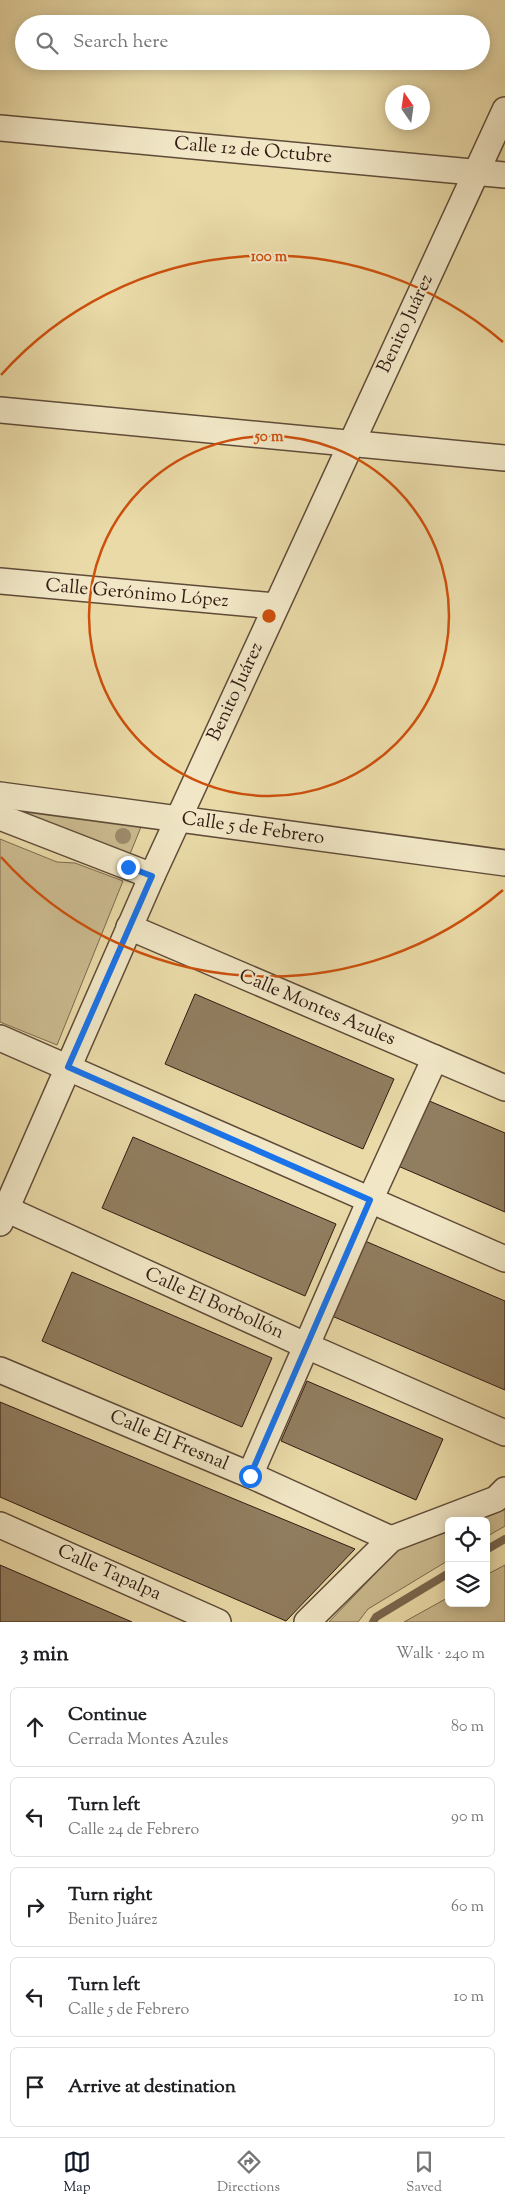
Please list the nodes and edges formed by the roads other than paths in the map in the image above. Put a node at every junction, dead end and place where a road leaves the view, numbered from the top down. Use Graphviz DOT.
graph roads {
  1 [pos="505,110"];
  2 [pos="0,128"];
  3 [pos="477,172"];
  4 [pos="505,175"];
  5 [pos="0,410"];
  6 [pos="350,443"];
  7 [pos="505,458"];
  8 [pos="0,581"];
  9 [pos="275,606"];
  10 [pos="0,794"];
  11 [pos="0,817"];
  12 [pos="178,819"];
  13 [pos="505,863"];
  14 [pos="152,876"];
  15 [pos="129,927"];
  16 [pos="0,1038"];
  17 [pos="435,1058"];
  18 [pos="68,1067"];
  19 [pos="505,1088"];
  20 [pos="370,1200"];
  21 [pos="3,1216"];
  22 [pos="505,1259"];
  23 [pos="306,1346"];
  24 [pos="0,1370"];
  25 [pos="505,1433"];
  26 [pos="250,1476"];
  27 [pos="505,1490"];
  28 [pos="0,1524"];
  29 [pos="391,1539"];
  30 [pos="218,1622"];
  31 [pos="307,1622"];
  1 -- 3 [label="street, Benito Juárez"];
  2 -- 3 [label="street, Calle 12 de Octubre"];
  3 -- 4 [label="street, Calle 12 de Octubre"];
  3 -- 6 [label="street, Benito Juárez"];
  5 -- 6 [label="street"];
  6 -- 7 [label="street"];
  6 -- 9 [label="street, Benito Juárez"];
  8 -- 9 [label="street, Calle Gerónimo López"];
  9 -- 12 [label="street, Benito Juárez"];
  10 -- 12 [label="street, Calle 5 de Febrero"];
  11 -- 14 [label="street"];
  12 -- 13 [label="street, Calle 5 de Febrero"];
  12 -- 14 [label="street, Benito Juárez"];
  14 -- 15 [label="street, Benito Juárez"];
  15 -- 17 [label="street, Calle Montes Azules"];
  15 -- 18 [label="street, Benito Juárez"];
  16 -- 18 [label="street"];
  17 -- 19 [label="street, Calle Montes Azules"];
  17 -- 20 [label="street"];
  18 -- 20 [label="street"];
  18 -- 21 [label="street, Benito Juárez"];
  20 -- 22 [label="street"];
  20 -- 23 [label="street"];
  21 -- 23 [label="street, Calle El Borbollón"];
  23 -- 25 [label="street, Calle El Borbollón"];
  23 -- 26 [label="street"];
  24 -- 26 [label="street, Calle El Fresnal"];
  26 -- 29 [label="street, Calle El Fresnal"];
  27 -- 29 [label="street"];
  28 -- 30 [label="street, Calle Tapalpa"];
  29 -- 31 [label="street"];
}
